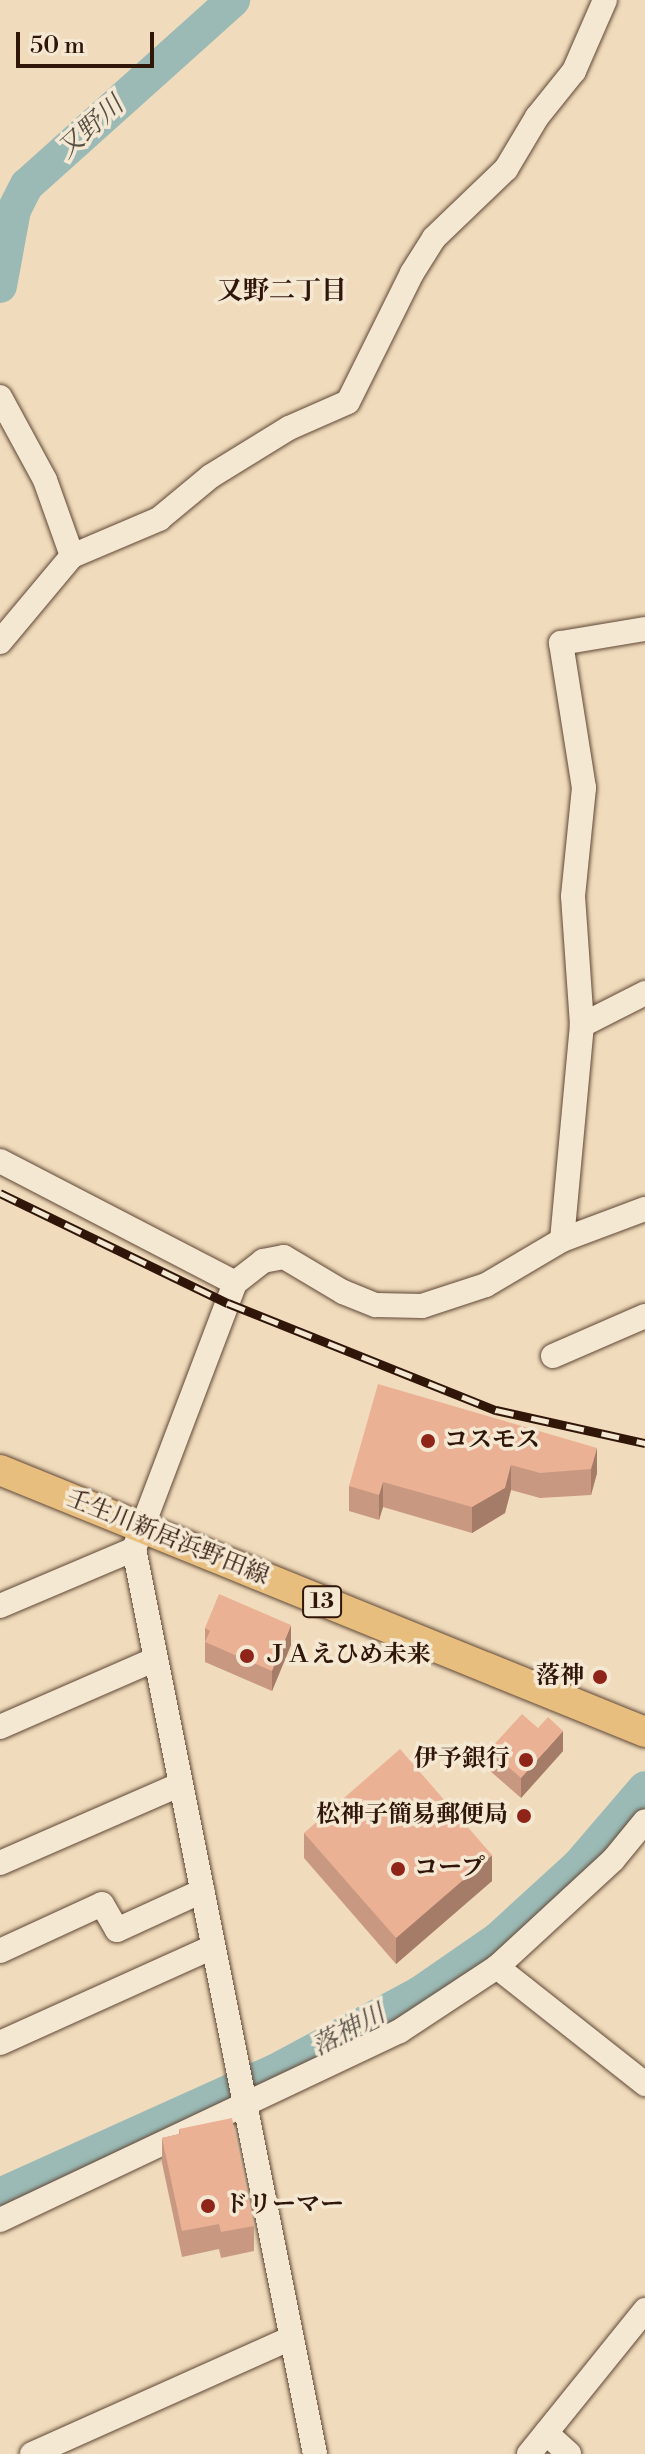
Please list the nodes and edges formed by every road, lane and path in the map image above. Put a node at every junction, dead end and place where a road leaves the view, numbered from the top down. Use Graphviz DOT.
graph roads {
  1 [pos="605,0"];
  2 [pos="0,397"];
  3 [pos="72,556"];
  4 [pos="645,629"];
  5 [pos="0,642"];
  6 [pos="645,993"];
  7 [pos="582,1025"];
  8 [pos="0,1161"];
  9 [pos="645,1209"];
  10 [pos="562,1240"];
  11 [pos="235,1283"];
  12 [pos="645,1316"];
  13 [pos="553,1356"];
  14 [pos="0,1470"];
  15 [pos="137,1539"];
  16 [pos="0,1606"];
  17 [pos="156,1659"];
  18 [pos="0,1727"];
  19 [pos="645,1732"];
  20 [pos="181,1784"];
  21 [pos="645,1821"];
  22 [pos="0,1863"];
  23 [pos="202,1891"];
  24 [pos="213,1947"];
  25 [pos="0,1951"];
  26 [pos="497,1967"];
  27 [pos="0,2043"];
  28 [pos="645,2084"];
  29 [pos="244,2102"];
  30 [pos="0,2220"];
  31 [pos="645,2310"];
  32 [pos="291,2338"];
  33 [pos="546,2433"];
  34 [pos="76,2445"];
  35 [pos="32,2454"];
  36 [pos="315,2454"];
  37 [pos="529,2454"];
  38 [pos="569,2454"];
  1 -- 3 [label="street"];
  2 -- 3 [label="street"];
  3 -- 5 [label="street"];
  4 -- 7 [label="street"];
  6 -- 7 [label="street"];
  7 -- 10 [label="street"];
  8 -- 11 [label="street"];
  9 -- 10 [label="street"];
  10 -- 11 [label="street"];
  11 -- 15 [label="street"];
  12 -- 13 [label="street"];
  14 -- 15 [label="main road, 壬生川新居浜野田線 / 13"];
  15 -- 16 [label="street"];
  15 -- 17 [label="street"];
  15 -- 19 [label="main road, 壬生川新居浜野田線 / 13"];
  17 -- 18 [label="street"];
  17 -- 20 [label="street"];
  20 -- 22 [label="street"];
  20 -- 23 [label="street"];
  21 -- 26 [label="street"];
  23 -- 24 [label="street"];
  23 -- 25 [label="street"];
  24 -- 27 [label="street"];
  24 -- 29 [label="street"];
  26 -- 28 [label="street"];
  26 -- 29 [label="street"];
  29 -- 30 [label="street"];
  29 -- 32 [label="street"];
  31 -- 33 [label="street"];
  32 -- 34 [label="street"];
  32 -- 36 [label="street"];
  33 -- 37 [label="street"];
  33 -- 38 [label="street"];
  34 -- 35 [label="street"];
}
